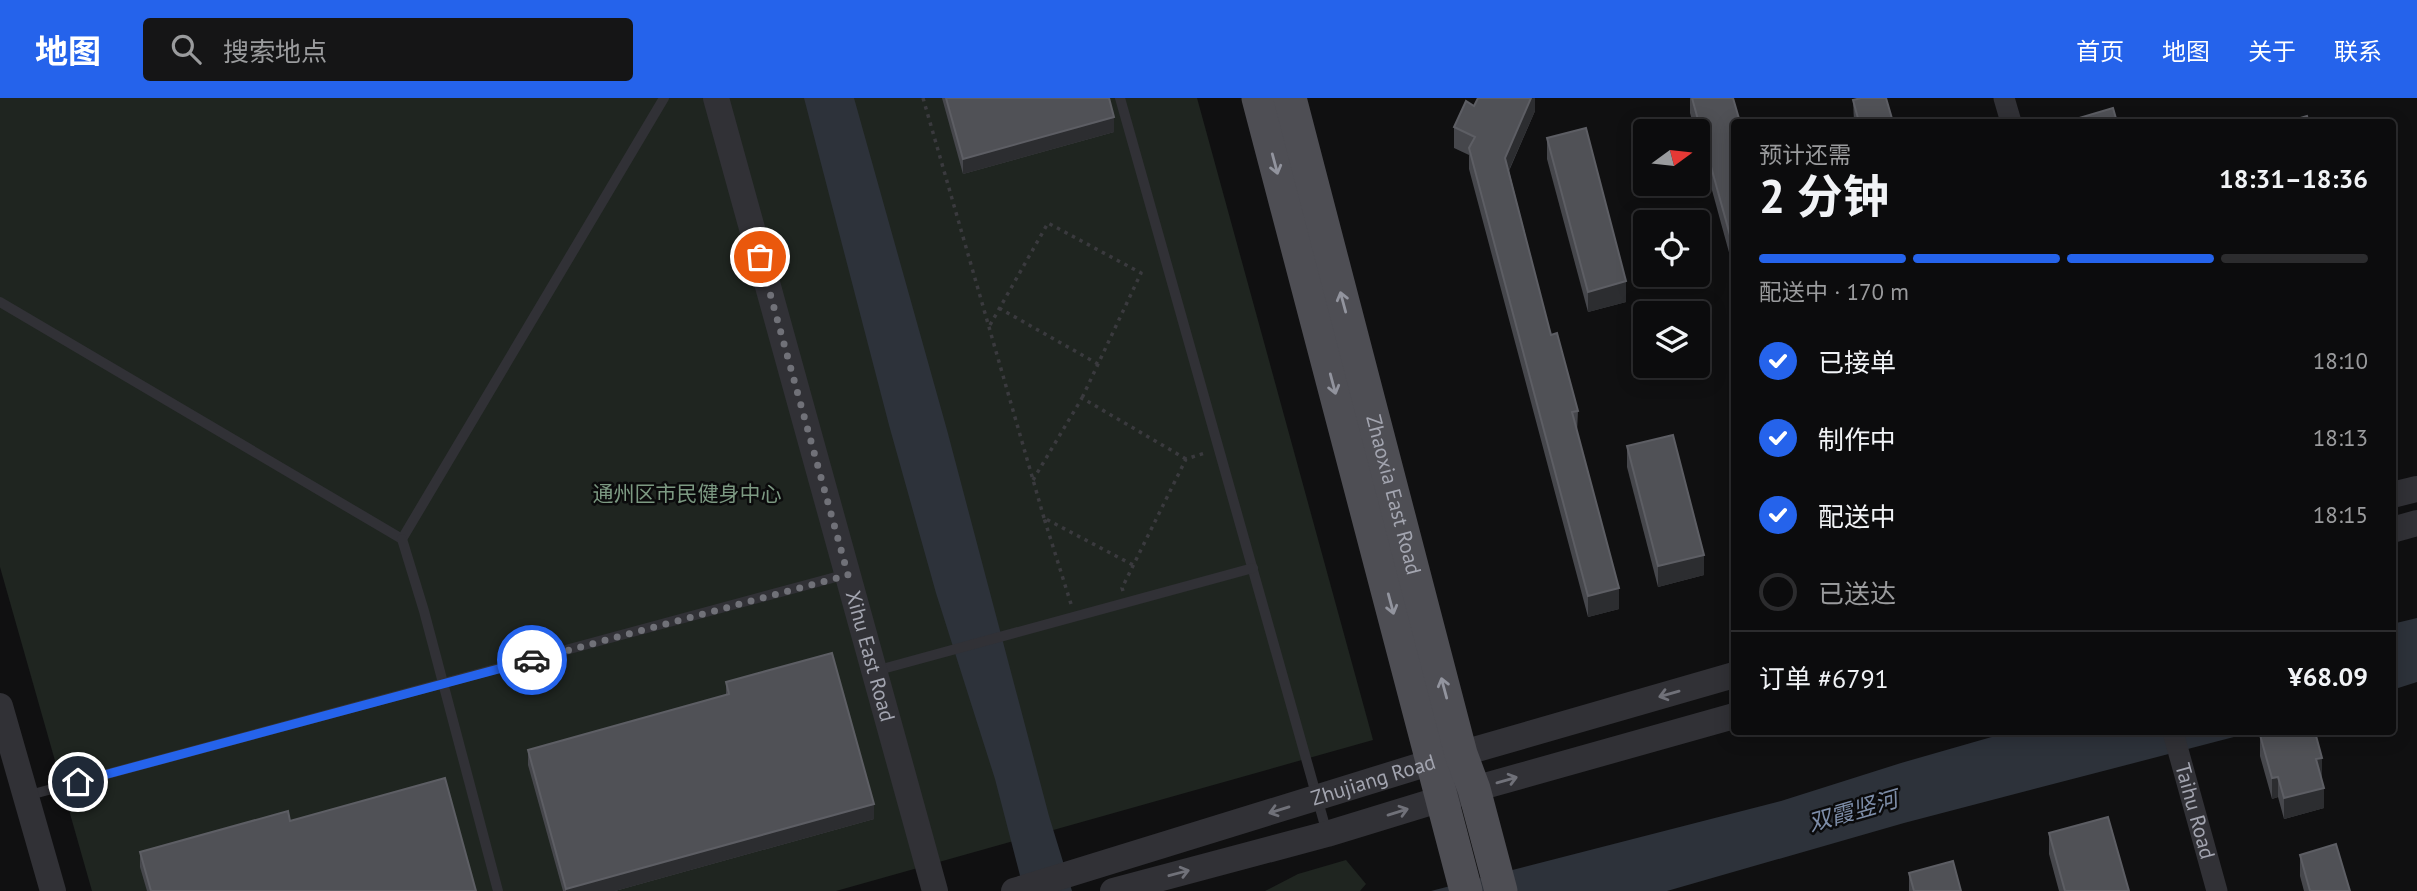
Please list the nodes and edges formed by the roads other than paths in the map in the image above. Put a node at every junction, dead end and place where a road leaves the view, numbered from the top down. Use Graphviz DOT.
graph roads {
  1 [pos="664,98"];
  2 [pos="716,98"];
  3 [pos="1120,98"];
  4 [pos="1258,98"];
  5 [pos="1290,98"];
  6 [pos="2004,98"];
  7 [pos="2010,119"];
  8 [pos="0,302"];
  9 [pos="2417,489"];
  10 [pos="2396,494"];
  11 [pos="2417,523"];
  12 [pos="2396,529"];
  13 [pos="401,539"];
  14 [pos="1253,568"];
  15 [pos="848,575"];
  16 [pos="875,671"];
  17 [pos="1731,676"];
  18 [pos="443,684"];
  19 [pos="0,706"];
  20 [pos="1731,717"];
  21 [pos="2174,735"];
  22 [pos="1447,758"];
  23 [pos="1474,789"];
  24 [pos="26,796"];
  25 [pos="1442,799"];
  26 [pos="1327,834"];
  27 [pos="52,891"];
  28 [pos="498,891"];
  29 [pos="935,891"];
  30 [pos="1014,891"];
  31 [pos="1113,891"];
  32 [pos="1466,891"];
  33 [pos="1501,891"];
  34 [pos="2217,891"];
  1 -- 13 [label="lane"];
  2 -- 15 [label="street, Xihu East Road"];
  3 -- 14 [label="lane"];
  4 -- 22 [label="main road, Zhaoxia East Road, one-way"];
  22 -- 5 [label="main road, Zhaoxia East Road, one-way"];
  6 -- 7 [label="street"];
  8 -- 13 [label="lane"];
  9 -- 10 [label="street"];
  11 -- 12 [label="street"];
  13 -- 18 [label="lane"];
  14 -- 16 [label="lane"];
  14 -- 26 [label="lane"];
  15 -- 16 [label="street, Xihu East Road"];
  15 -- 18 [label="lane"];
  16 -- 29 [label="street, Xihu East Road"];
  17 -- 22 [label="street, Zhujiang Road, one-way"];
  18 -- 24 [label="lane"];
  18 -- 28 [label="lane"];
  19 -- 24 [label="street"];
  23 -- 20 [label="street, Zhujiang Road, one-way"];
  21 -- 34 [label="street, Taihu Road"];
  22 -- 23 [label="main road, Zhaoxia East Road"];
  22 -- 25 [label="main road, Zhaoxia East Road"];
  22 -- 30 [label="street, Zhujiang Road, one-way"];
  23 -- 25 [label="street, Zhujiang Road"];
  23 -- 33 [label="main road, Zhaoxia East Road"];
  24 -- 27 [label="street"];
  26 -- 25 [label="street, Zhujiang Road, one-way"];
  25 -- 32 [label="main road, Zhaoxia East Road"];
  31 -- 26 [label="street, Zhujiang Road, one-way"];
}
